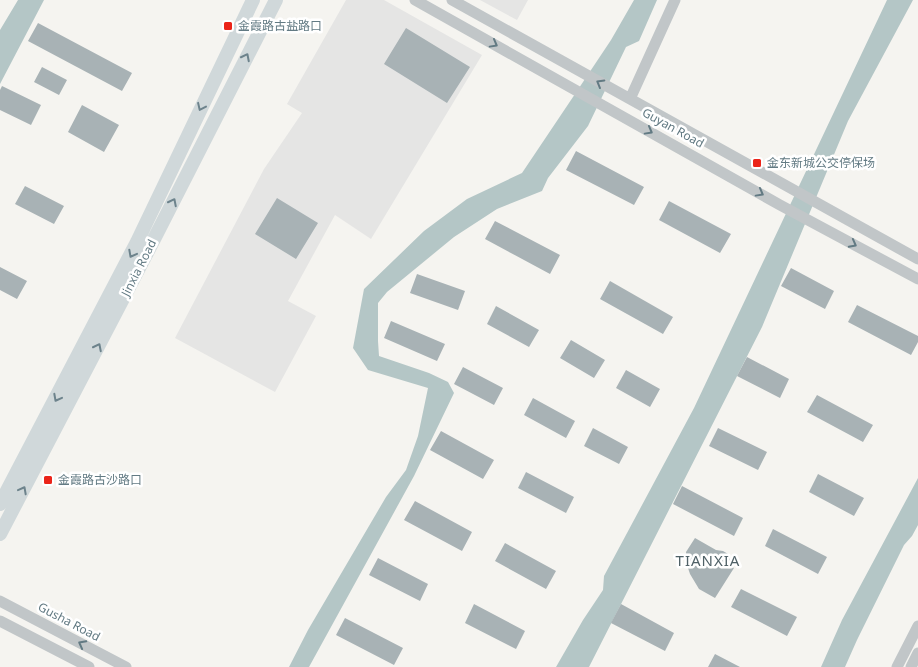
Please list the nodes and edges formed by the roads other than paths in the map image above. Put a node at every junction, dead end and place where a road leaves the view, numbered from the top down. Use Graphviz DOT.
graph roads {
  1 [pos="253,0"];
  2 [pos="276,0"];
  3 [pos="415,0"];
  4 [pos="452,0"];
  5 [pos="675,0"];
  6 [pos="630,99"];
  7 [pos="918,259"];
  8 [pos="918,279"];
  9 [pos="0,504"];
  10 [pos="0,534"];
  11 [pos="0,601"];
  12 [pos="0,621"];
  13 [pos="918,626"];
  14 [pos="918,653"];
  15 [pos="89,667"];
  16 [pos="126,667"];
  17 [pos="897,667"];
  18 [pos="910,667"];
  1 -- 9 [label="main road, Jinxia Road, one-way"];
  10 -- 2 [label="main road, Jinxia Road, one-way"];
  3 -- 8 [label="street, Guyan Road, one-way"];
  6 -- 4 [label="street, Guyan Road, one-way"];
  5 -- 6 [label="street"];
  6 -- 7 [label="street, Guyan Road"];
  16 -- 11 [label="street, Gusha Road, one-way"];
  12 -- 15 [label="street"];
  13 -- 17 [label="street"];
  14 -- 18 [label="street"];
}
